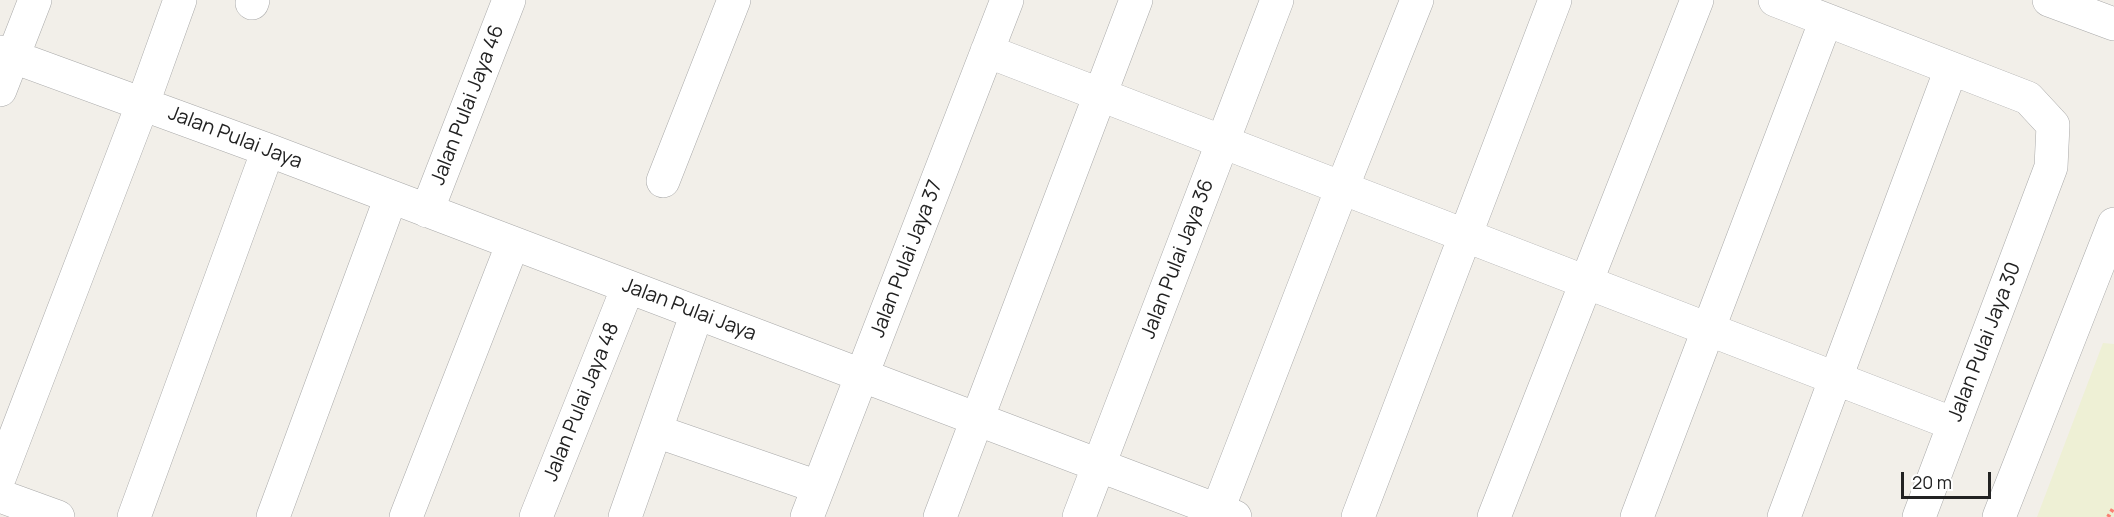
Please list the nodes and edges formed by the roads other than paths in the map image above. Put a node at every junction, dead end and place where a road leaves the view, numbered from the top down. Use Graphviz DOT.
graph roads {
  1 [pos="35,0"];
  2 [pos="180,0"];
  3 [pos="509,0"];
  4 [pos="735,0"];
  5 [pos="1006,0"];
  6 [pos="1136,0"];
  7 [pos="1276,0"];
  8 [pos="1417,0"];
  9 [pos="1555,0"];
  10 [pos="1697,0"];
  11 [pos="1775,0"];
  12 [pos="2049,0"];
  13 [pos="1826,20"];
  14 [pos="2102,20"];
  15 [pos="2114,42"];
  16 [pos="987,51"];
  17 [pos="6,54"];
  18 [pos="1951,69"];
  19 [pos="0,90"];
  20 [pos="1100,95"];
  21 [pos="143,103"];
  22 [pos="1222,142"];
  23 [pos="268,150"];
  24 [pos="663,181"];
  25 [pos="1342,188"];
  26 [pos="392,197"];
  27 [pos="427,211"];
  28 [pos="2114,224"];
  29 [pos="1466,236"];
  30 [pos="513,243"];
  31 [pos="1586,283"];
  32 [pos="628,287"];
  33 [pos="697,313"];
  34 [pos="1708,330"];
  35 [pos="862,376"];
  36 [pos="1836,378"];
  37 [pos="978,419"];
  38 [pos="1954,424"];
  39 [pos="656,430"];
  40 [pos="1098,465"];
  41 [pos="0,476"];
  42 [pos="0,496"];
  43 [pos="813,502"];
  44 [pos="1223,515"];
  45 [pos="58,517"];
  46 [pos="134,517"];
  47 [pos="273,517"];
  48 [pos="406,517"];
  49 [pos="536,517"];
  50 [pos="625,517"];
  51 [pos="940,517"];
  52 [pos="1079,517"];
  53 [pos="1358,517"];
  54 [pos="1494,517"];
  55 [pos="1637,517"];
  56 [pos="1784,517"];
  57 [pos="1919,517"];
  58 [pos="2000,517"];
  1 -- 17 [label="street"];
  2 -- 21 [label="street, Jalan Pulai Jaya"];
  3 -- 27 [label="street, Jalan Pulai Jaya 46"];
  4 -- 24 [label="street"];
  5 -- 16 [label="street, Jalan Pulai Jaya 37"];
  6 -- 20 [label="street"];
  7 -- 22 [label="street, Jalan Pulai Jaya 36"];
  8 -- 25 [label="street"];
  9 -- 29 [label="street"];
  10 -- 31 [label="street"];
  11 -- 13 [label="street, Jalan Pulai Jaya 30"];
  12 -- 14 [label="street"];
  13 -- 18 [label="street, Jalan Pulai Jaya 30"];
  13 -- 34 [label="street"];
  14 -- 15 [label="street"];
  16 -- 20 [label="street"];
  16 -- 35 [label="street, Jalan Pulai Jaya 37"];
  17 -- 19 [label="street"];
  17 -- 21 [label="street"];
  18 -- 36 [label="street"];
  18 -- 38 [label="street, Jalan Pulai Jaya 30"];
  20 -- 22 [label="street"];
  20 -- 37 [label="street"];
  21 -- 23 [label="street, Jalan Pulai Jaya"];
  21 -- 41 [label="street, Jalan Pulai Jaya"];
  22 -- 25 [label="street"];
  22 -- 40 [label="street, Jalan Pulai Jaya 36"];
  23 -- 26 [label="street, Jalan Pulai Jaya"];
  23 -- 46 [label="street"];
  25 -- 29 [label="street"];
  25 -- 44 [label="street"];
  26 -- 27 [label="street, Jalan Pulai Jaya"];
  26 -- 47 [label="street"];
  27 -- 30 [label="street, Jalan Pulai Jaya"];
  28 -- 58 [label="street"];
  29 -- 31 [label="street"];
  29 -- 53 [label="street"];
  30 -- 32 [label="street, Jalan Pulai Jaya"];
  30 -- 48 [label="street"];
  31 -- 34 [label="street"];
  31 -- 54 [label="street"];
  32 -- 33 [label="street, Jalan Pulai Jaya"];
  32 -- 49 [label="street, Jalan Pulai Jaya 48"];
  33 -- 35 [label="street, Jalan Pulai Jaya"];
  33 -- 39 [label="street"];
  34 -- 36 [label="street"];
  34 -- 55 [label="street"];
  35 -- 37 [label="street, Jalan Pulai Jaya"];
  35 -- 43 [label="street, Jalan Pulai Jaya 37"];
  36 -- 38 [label="street"];
  36 -- 56 [label="street"];
  37 -- 40 [label="street, Jalan Pulai Jaya"];
  37 -- 51 [label="street"];
  38 -- 57 [label="street, Jalan Pulai Jaya 30"];
  39 -- 43 [label="street"];
  39 -- 50 [label="street"];
  40 -- 44 [label="street, Jalan Pulai Jaya"];
  40 -- 52 [label="street, Jalan Pulai Jaya 36"];
  42 -- 45 [label="street"];
}
